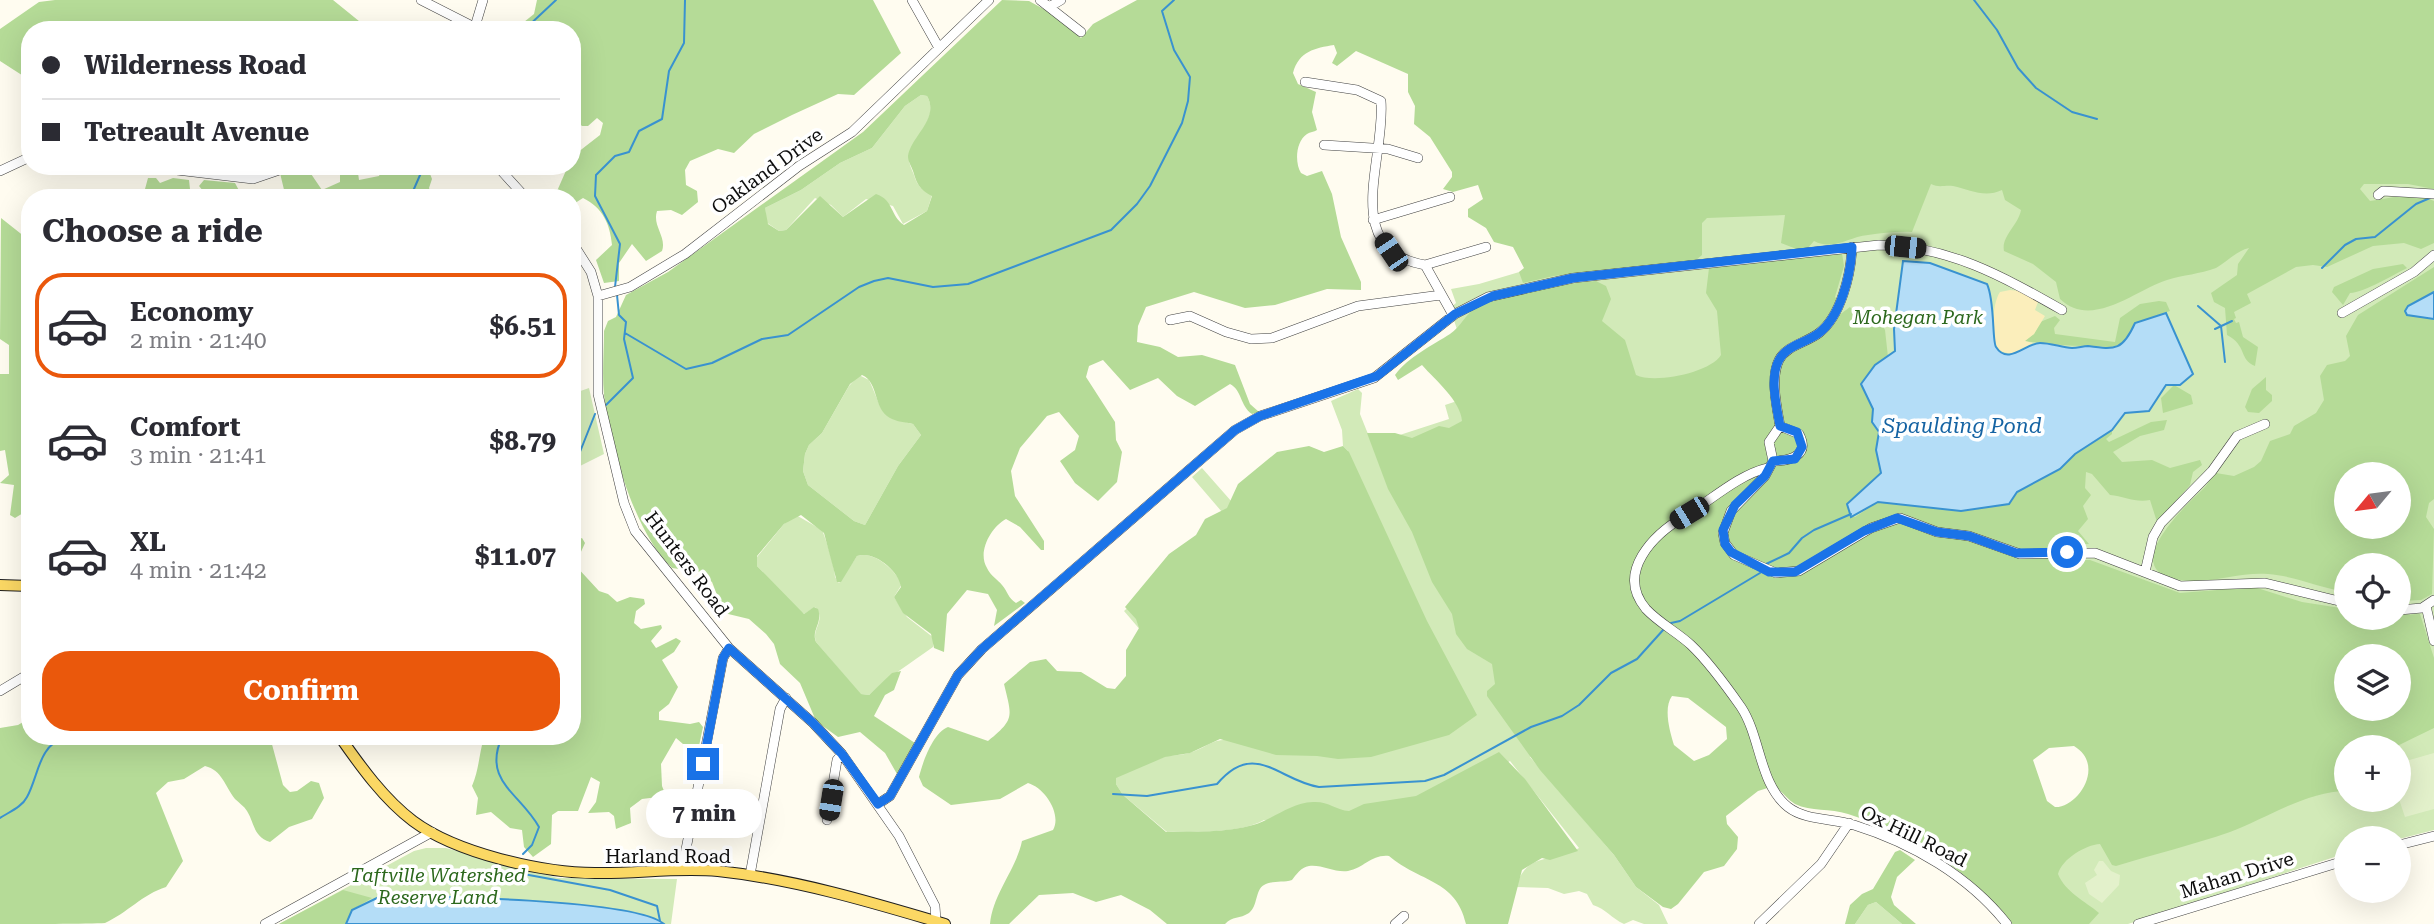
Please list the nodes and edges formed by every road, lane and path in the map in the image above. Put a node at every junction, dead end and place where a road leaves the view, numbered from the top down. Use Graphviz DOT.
graph roads {
  1 [pos="421,0"];
  2 [pos="483,0"];
  3 [pos="912,0"];
  4 [pos="988,0"];
  5 [pos="1040,0"];
  6 [pos="1061,0"];
  7 [pos="1049,7"];
  8 [pos="459,21"];
  9 [pos="476,21"];
  10 [pos="1082,32"];
  11 [pos="939,48"];
  12 [pos="1305,82"];
  13 [pos="1324,145"];
  14 [pos="1379,149"];
  15 [pos="1418,158"];
  16 [pos="21,161"];
  17 [pos="0,171"];
  18 [pos="219,175"];
  19 [pos="265,175"];
  20 [pos="505,175"];
  21 [pos="518,189"];
  22 [pos="2434,194"];
  23 [pos="2378,195"];
  24 [pos="1450,197"];
  25 [pos="1373,220"];
  26 [pos="1486,247"];
  27 [pos="1852,247"];
  28 [pos="2434,255"];
  29 [pos="581,256"];
  30 [pos="1425,265"];
  31 [pos="1441,295"];
  32 [pos="598,296"];
  33 [pos="2062,310"];
  34 [pos="2342,313"];
  35 [pos="1453,316"];
  36 [pos="1170,320"];
  37 [pos="2265,424"];
  38 [pos="1780,426"];
  39 [pos="1770,465"];
  40 [pos="2145,572"];
  41 [pos="0,585"];
  42 [pos="21,586"];
  43 [pos="2334,600"];
  44 [pos="2430,603"];
  45 [pos="2411,607"];
  46 [pos="2434,641"];
  47 [pos="729,648"];
  48 [pos="21,678"];
  49 [pos="0,691"];
  50 [pos="786,698"];
  51 [pos="346,745"];
  52 [pos="842,754"];
  53 [pos="878,804"];
  54 [pos="827,820"];
  55 [pos="1849,823"];
  56 [pos="432,832"];
  57 [pos="2434,836"];
  58 [pos="2411,842"];
  59 [pos="2334,864"];
  60 [pos="682,870"];
  61 [pos="750,875"];
  62 [pos="1404,916"];
  63 [pos="941,923"];
  64 [pos="265,924"];
  65 [pos="1395,924"];
  66 [pos="1759,924"];
  67 [pos="2007,924"];
  68 [pos="2138,924"];
  1 -- 8 [label="street"];
  2 -- 9 [label="street"];
  3 -- 11 [label="street"];
  4 -- 11 [label="street, Oakland Drive"];
  5 -- 7 [label="street"];
  6 -- 7 [label="street"];
  7 -- 10 [label="street"];
  11 -- 32 [label="street, Oakland Drive"];
  12 -- 14 [label="street"];
  13 -- 14 [label="street"];
  14 -- 15 [label="street"];
  14 -- 25 [label="street"];
  16 -- 17 [label="street"];
  18 -- 19 [label="street"];
  20 -- 21 [label="street"];
  22 -- 23 [label="street"];
  24 -- 25 [label="street"];
  25 -- 30 [label="street"];
  26 -- 30 [label="street"];
  27 -- 33 [label="street"];
  27 -- 35 [label="street"];
  27 -- 38 [label="street"];
  28 -- 34 [label="street"];
  29 -- 32 [label="street, Hunters Road"];
  30 -- 31 [label="street"];
  31 -- 35 [label="street"];
  31 -- 36 [label="street"];
  32 -- 47 [label="street, Hunters Road"];
  35 -- 53 [label="street"];
  37 -- 40 [label="street"];
  38 -- 39 [label="street"];
  38 -- 39 [label="street, Ox Hill Road"];
  39 -- 40 [label="street"];
  39 -- 55 [label="street, Ox Hill Road"];
  40 -- 43 [label="street"];
  41 -- 42 [label="main road"];
  44 -- 45 [label="street"];
  44 -- 46 [label="street"];
  47 -- 50 [label="street, Hunters Road"];
  47 -- 60 [label="street"];
  48 -- 49 [label="street"];
  50 -- 52 [label="street, Hunters Road"];
  50 -- 61 [label="street"];
  51 -- 56 [label="main road, Harland Road"];
  52 -- 53 [label="street, Hunters Road"];
  52 -- 54 [label="street"];
  53 -- 63 [label="street, Hunters Road"];
  55 -- 66 [label="street"];
  55 -- 67 [label="street, Ox Hill Road"];
  56 -- 60 [label="main road, Harland Road"];
  56 -- 64 [label="street"];
  57 -- 58 [label="street"];
  59 -- 68 [label="street, Mahan Drive"];
  60 -- 61 [label="main road, Harland Road"];
  61 -- 63 [label="main road, Harland Road"];
  62 -- 65 [label="street"];
}
